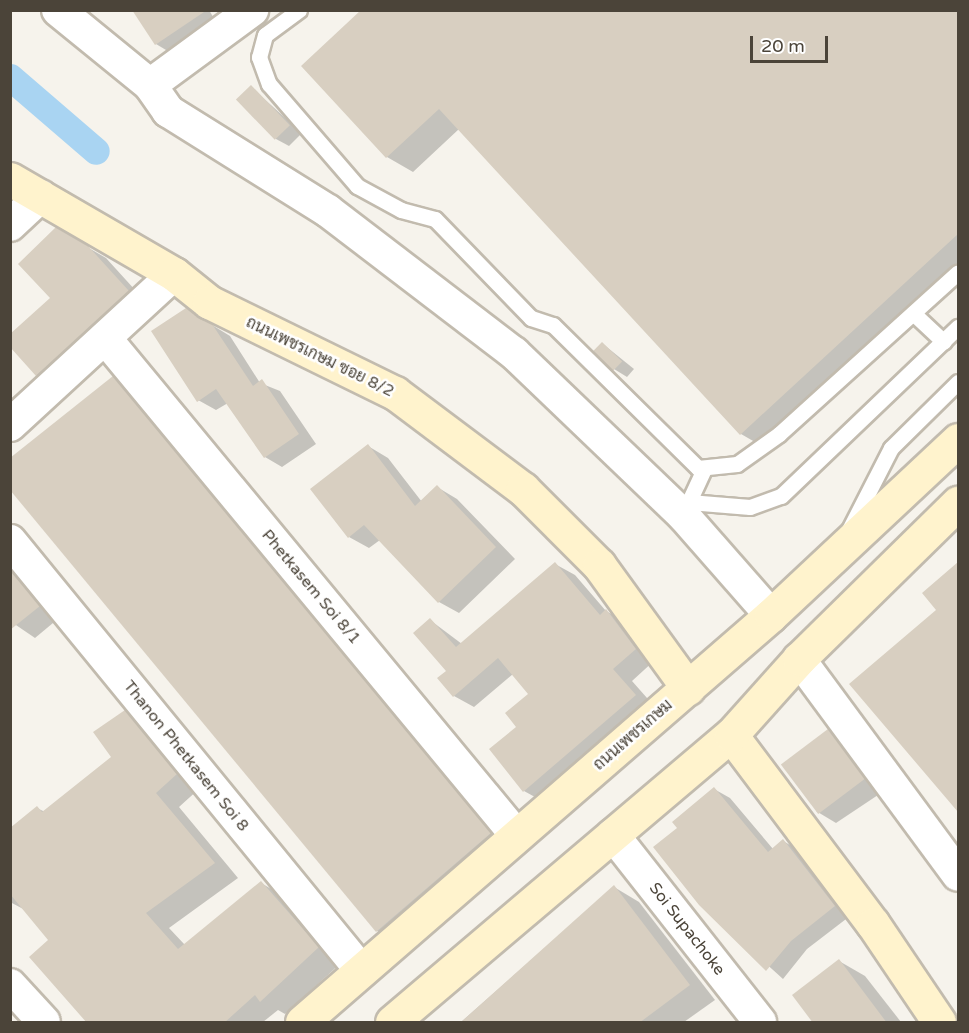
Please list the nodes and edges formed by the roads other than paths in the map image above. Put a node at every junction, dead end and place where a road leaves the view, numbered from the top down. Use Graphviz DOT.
graph roads {
  1 [pos="58,10"];
  2 [pos="252,10"];
  3 [pos="299,10"];
  4 [pos="150,85"];
  5 [pos="10,179"];
  6 [pos="40,196"];
  7 [pos="10,225"];
  8 [pos="958,272"];
  9 [pos="174,274"];
  10 [pos="914,313"];
  11 [pos="958,327"];
  12 [pos="105,338"];
  13 [pos="944,342"];
  14 [pos="958,382"];
  15 [pos="10,425"];
  16 [pos="958,440"];
  17 [pos="704,469"];
  18 [pos="958,503"];
  19 [pos="686,509"];
  20 [pos="10,541"];
  21 [pos="840,549"];
  22 [pos="771,615"];
  23 [pos="799,659"];
  24 [pos="688,688"];
  25 [pos="731,735"];
  26 [pos="613,835"];
  27 [pos="517,836"];
  28 [pos="958,875"];
  29 [pos="361,970"];
  30 [pos="10,985"];
  31 [pos="44,1023"];
  32 [pos="302,1023"];
  33 [pos="392,1023"];
  34 [pos="760,1023"];
  35 [pos="939,1023"];
  1 -- 4 [label="street"];
  2 -- 4 [label="street"];
  3 -- 17 [label="lane"];
  4 -- 19 [label="street"];
  5 -- 6 [label="main road, ถนนเพชรเกษม ซอย 8/2"];
  6 -- 7 [label="street"];
  6 -- 9 [label="main road, ถนนเพชรเกษม ซอย 8/2"];
  8 -- 10 [label="lane"];
  9 -- 12 [label="street"];
  9 -- 24 [label="main road, ถนนเพชรเกษม ซอย 8/2"];
  10 -- 13 [label="lane"];
  10 -- 17 [label="lane"];
  11 -- 13 [label="lane"];
  12 -- 15 [label="street"];
  12 -- 27 [label="street, Phetkasem Soi 8/1"];
  13 -- 19 [label="lane"];
  14 -- 21 [label="lane"];
  16 -- 21 [label="main road, ถนนเพชรเกษม"];
  17 -- 19 [label="lane"];
  18 -- 23 [label="main road"];
  19 -- 22 [label="street"];
  20 -- 29 [label="street, Thanon Phetkasem Soi 8"];
  21 -- 22 [label="main road, ถนนเพชรเกษม"];
  22 -- 24 [label="main road, ถนนเพชรเกษม"];
  23 -- 25 [label="main road"];
  23 -- 28 [label="street"];
  24 -- 27 [label="main road, ถนนเพชรเกษม"];
  25 -- 26 [label="main road"];
  25 -- 35 [label="main road"];
  26 -- 33 [label="main road"];
  26 -- 34 [label="street, Soi Supachoke"];
  27 -- 29 [label="main road, ถนนเพชรเกษม"];
  29 -- 32 [label="main road, ถนนเพชรเกษม"];
  30 -- 31 [label="street"];
}
